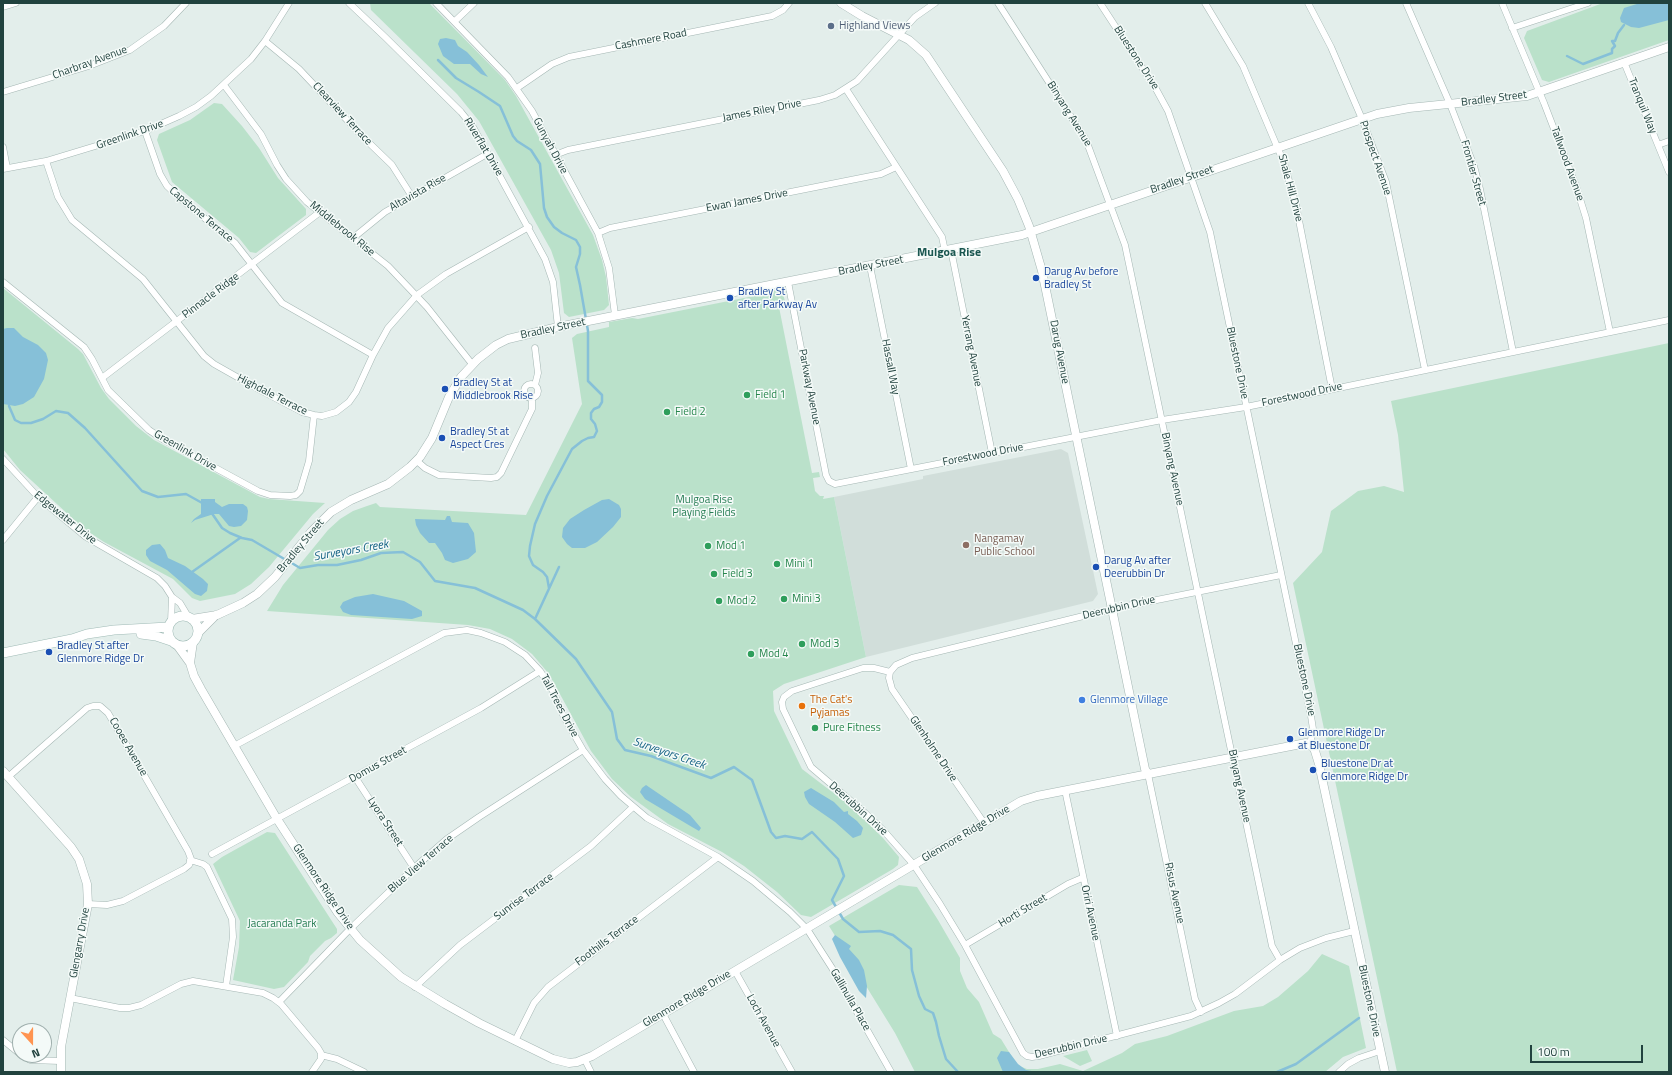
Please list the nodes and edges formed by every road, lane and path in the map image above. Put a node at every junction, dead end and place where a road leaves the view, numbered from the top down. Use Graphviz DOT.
graph roads {
  1 [pos="16,3"];
  2 [pos="186,3"];
  3 [pos="289,3"];
  4 [pos="436,3"];
  5 [pos="474,3"];
  6 [pos="789,3"];
  7 [pos="841,3"];
  8 [pos="935,3"];
  9 [pos="998,3"];
  10 [pos="1100,3"];
  11 [pos="1205,3"];
  12 [pos="1308,3"];
  13 [pos="1406,3"];
  14 [pos="1502,3"];
  15 [pos="1588,3"];
  16 [pos="352,4"];
  17 [pos="3,7"];
  18 [pos="455,21"];
  19 [pos="1512,28"];
  20 [pos="899,34"];
  21 [pos="265,41"];
  22 [pos="1669,47"];
  23 [pos="1624,62"];
  24 [pos="224,85"];
  25 [pos="517,88"];
  26 [pos="846,89"];
  27 [pos="3,92"];
  28 [pos="1540,92"];
  29 [pos="1450,104"];
  30 [pos="1362,119"];
  31 [pos="145,131"];
  32 [pos="1669,141"];
  33 [pos="1658,145"];
  34 [pos="3,147"];
  35 [pos="1278,148"];
  36 [pos="488,154"];
  37 [pos="555,155"];
  38 [pos="46,161"];
  39 [pos="896,167"];
  40 [pos="5,169"];
  41 [pos="1669,172"];
  42 [pos="1192,177"];
  43 [pos="411,196"];
  44 [pos="1111,205"];
  45 [pos="320,212"];
  46 [pos="529,227"];
  47 [pos="598,233"];
  48 [pos="1032,233"];
  49 [pos="353,238"];
  50 [pos="948,250"];
  51 [pos="252,265"];
  52 [pos="870,266"];
  53 [pos="3,282"];
  54 [pos="788,282"];
  55 [pos="417,295"];
  56 [pos="615,315"];
  57 [pos="1669,320"];
  58 [pos="177,322"];
  59 [pos="558,327"];
  60 [pos="1610,332"];
  61 [pos="535,348"];
  62 [pos="1512,352"];
  63 [pos="373,355"];
  64 [pos="472,364"];
  65 [pos="1425,370"];
  66 [pos="102,378"];
  67 [pos="535,385"];
  68 [pos="1332,389"];
  69 [pos="532,398"];
  70 [pos="1246,407"];
  71 [pos="314,416"];
  72 [pos="1162,420"];
  73 [pos="1076,437"];
  74 [pos="992,453"];
  75 [pos="3,459"];
  76 [pos="417,461"];
  77 [pos="911,469"];
  78 [pos="839,483"];
  79 [pos="38,497"];
  80 [pos="3,540"];
  81 [pos="1281,575"];
  82 [pos="1198,591"];
  83 [pos="172,597"];
  84 [pos="1112,609"];
  85 [pos="217,615"];
  86 [pos="191,618"];
  87 [pos="169,624"];
  88 [pos="198,633"];
  89 [pos="72,639"];
  90 [pos="193,642"];
  91 [pos="174,643"];
  92 [pos="3,653"];
  93 [pos="190,663"];
  94 [pos="540,671"];
  95 [pos="890,672"];
  96 [pos="1310,745"];
  97 [pos="234,746"];
  98 [pos="583,750"];
  99 [pos="1233,758"];
  100 [pos="6,774"];
  101 [pos="1148,774"];
  102 [pos="355,777"];
  103 [pos="1065,790"];
  104 [pos="633,807"];
  105 [pos="277,819"];
  106 [pos="984,823"];
  107 [pos="212,854"];
  108 [pos="718,857"];
  109 [pos="190,860"];
  110 [pos="914,865"];
  111 [pos="414,868"];
  112 [pos="1082,878"];
  113 [pos="88,904"];
  114 [pos="350,929"];
  115 [pos="807,929"];
  116 [pos="1354,931"];
  117 [pos="965,945"];
  118 [pos="1280,960"];
  119 [pos="735,971"];
  120 [pos="226,986"];
  121 [pos="415,987"];
  122 [pos="70,998"];
  123 [pos="279,1002"];
  124 [pos="1201,1012"];
  125 [pos="663,1014"];
  126 [pos="1116,1036"];
  127 [pos="3,1040"];
  128 [pos="515,1041"];
  129 [pos="12,1047"];
  130 [pos="1380,1051"];
  131 [pos="321,1056"];
  132 [pos="585,1060"];
  133 [pos="52,1061"];
  134 [pos="60,1061"];
  135 [pos="61,1072"];
  136 [pos="312,1072"];
  137 [pos="364,1072"];
  138 [pos="590,1072"];
  139 [pos="694,1072"];
  140 [pos="792,1072"];
  141 [pos="891,1072"];
  142 [pos="1339,1072"];
  143 [pos="1385,1072"];
  1 -- 17 [label="street"];
  2 -- 27 [label="street, Charbray Avenue"];
  3 -- 21 [label="street, Greenlink Drive"];
  4 -- 18 [label="street, Gunyah Drive"];
  5 -- 18 [label="street"];
  6 -- 25 [label="street, Cashmere Road"];
  7 -- 20 [label="street, Darug Avenue"];
  8 -- 20 [label="street, James Riley Drive"];
  9 -- 44 [label="street, Binyang Avenue"];
  10 -- 42 [label="street, Bluestone Drive"];
  11 -- 35 [label="street, Shale Hill Drive"];
  12 -- 30 [label="street, Prospect Avenue"];
  13 -- 29 [label="street, Frontier Street"];
  14 -- 19 [label="street, Tallwood Avenue"];
  15 -- 19 [label="street"];
  16 -- 36 [label="street, Riverflat Drive"];
  18 -- 25 [label="street, Gunyah Drive"];
  19 -- 28 [label="street, Tallwood Avenue"];
  20 -- 26 [label="street, James Riley Drive"];
  20 -- 48 [label="street, Darug Avenue"];
  21 -- 24 [label="street, Greenlink Drive"];
  21 -- 43 [label="street, Clearview Terrace"];
  22 -- 23 [label="street, Bradley Street"];
  23 -- 28 [label="street, Bradley Street"];
  23 -- 33 [label="street, Tranquil Way"];
  24 -- 31 [label="street, Greenlink Drive"];
  24 -- 45 [label="street, Middlebrook Rise"];
  25 -- 37 [label="street, Gunyah Drive"];
  26 -- 37 [label="street, James Riley Drive"];
  26 -- 39 [label="street, Yerrang Avenue"];
  28 -- 29 [label="street, Bradley Street"];
  28 -- 60 [label="street, Tallwood Avenue"];
  29 -- 30 [label="street, Bradley Street"];
  29 -- 62 [label="street, Frontier Street"];
  30 -- 35 [label="street, Bradley Street"];
  30 -- 65 [label="street, Prospect Avenue"];
  31 -- 38 [label="street, Greenlink Drive"];
  31 -- 51 [label="street, Capstone Terrace"];
  32 -- 33 [label="street"];
  33 -- 41 [label="street, Tranquil Way"];
  34 -- 40 [label="street"];
  35 -- 42 [label="street, Bradley Street"];
  35 -- 68 [label="street, Shale Hill Drive"];
  36 -- 43 [label="street, Altavista Rise"];
  36 -- 46 [label="street, Riverflat Drive"];
  37 -- 47 [label="street, Gunyah Drive"];
  38 -- 40 [label="street, Greenlink Drive"];
  38 -- 58 [label="street, Highdale Terrace"];
  39 -- 47 [label="street, Ewan James Drive"];
  39 -- 50 [label="street, Yerrang Avenue"];
  42 -- 44 [label="street, Bradley Street"];
  42 -- 70 [label="street, Bluestone Drive"];
  43 -- 49 [label="street, Altavista Rise"];
  44 -- 48 [label="street, Bradley Street"];
  44 -- 72 [label="street, Binyang Avenue"];
  45 -- 49 [label="street, Middlebrook Rise"];
  45 -- 51 [label="street, Pinnacle Ridge"];
  46 -- 55 [label="street, Highdale Terrace"];
  46 -- 59 [label="street, Riverflat Drive"];
  47 -- 56 [label="street, Gunyah Drive"];
  48 -- 50 [label="street, Bradley Street"];
  48 -- 73 [label="street, Darug Avenue"];
  49 -- 55 [label="street, Middlebrook Rise"];
  50 -- 52 [label="street, Bradley Street"];
  50 -- 74 [label="street, Yerrang Avenue"];
  51 -- 58 [label="street, Pinnacle Ridge"];
  51 -- 63 [label="street, Capstone Terrace"];
  52 -- 54 [label="street, Bradley Street"];
  52 -- 77 [label="street, Hassall Way"];
  53 -- 66 [label="street, Greenlink Drive"];
  54 -- 56 [label="street, Bradley Street"];
  54 -- 78 [label="street, Parkway Avenue"];
  55 -- 63 [label="street, Highdale Terrace"];
  55 -- 64 [label="street, Middlebrook Rise"];
  56 -- 59 [label="street, Bradley Street"];
  57 -- 60 [label="street, Forestwood Drive"];
  58 -- 66 [label="street, Pinnacle Ridge"];
  58 -- 71 [label="street, Highdale Terrace"];
  59 -- 64 [label="street, Bradley Street"];
  60 -- 62 [label="street, Forestwood Drive"];
  61 -- 67 [label="street"];
  62 -- 65 [label="street, Forestwood Drive"];
  63 -- 71 [label="street, Highdale Terrace"];
  64 -- 76 [label="street, Bradley Street"];
  65 -- 68 [label="street, Forestwood Drive"];
  66 -- 71 [label="street, Greenlink Drive"];
  67 -- 69 [label="street"];
  67 -- 69 [label="street"];
  68 -- 70 [label="street, Forestwood Drive"];
  69 -- 76 [label="street"];
  70 -- 72 [label="street, Forestwood Drive"];
  70 -- 81 [label="street, Bluestone Drive"];
  72 -- 73 [label="street, Forestwood Drive"];
  72 -- 82 [label="street, Binyang Avenue"];
  73 -- 74 [label="street, Forestwood Drive"];
  73 -- 84 [label="street, Darug Avenue"];
  74 -- 77 [label="street, Forestwood Drive"];
  75 -- 79 [label="street, Edgewater Drive"];
  76 -- 85 [label="street, Bradley Street"];
  77 -- 78 [label="street, Forestwood Drive"];
  79 -- 80 [label="street"];
  79 -- 83 [label="street, Edgewater Drive"];
  81 -- 82 [label="street, Deerubbin Drive"];
  81 -- 96 [label="street, Bluestone Drive"];
  82 -- 84 [label="street, Deerubbin Drive"];
  82 -- 99 [label="street, Binyang Avenue"];
  83 -- 86 [label="street, Edgewater Drive"];
  83 -- 87 [label="street"];
  84 -- 95 [label="street, Deerubbin Drive"];
  84 -- 101 [label="street, Darug Avenue"];
  85 -- 86 [label="street, Bradley Street"];
  85 -- 88 [label="street, Bradley Street"];
  86 -- 87 [label="main road"];
  86 -- 88 [label="main road"];
  87 -- 89 [label="main road"];
  87 -- 91 [label="main road"];
  88 -- 90 [label="main road"];
  89 -- 91 [label="main road"];
  89 -- 92 [label="main road"];
  90 -- 91 [label="main road"];
  90 -- 93 [label="street, Glenmore Ridge Drive"];
  91 -- 93 [label="street, Glenmore Ridge Drive"];
  93 -- 97 [label="street, Glenmore Ridge Drive"];
  94 -- 97 [label="street, Tall Trees Drive"];
  94 -- 98 [label="street, Tall Trees Drive"];
  94 -- 102 [label="street, Domus Street"];
  95 -- 106 [label="street, Glenholme Drive"];
  95 -- 110 [label="street, Deerubbin Drive"];
  96 -- 99 [label="street, Glenmore Ridge Drive"];
  96 -- 116 [label="street, Bluestone Drive"];
  97 -- 105 [label="street, Glenmore Ridge Drive"];
  98 -- 104 [label="street, Tall Trees Drive"];
  98 -- 111 [label="street, Blue View Terrace"];
  99 -- 101 [label="street, Glenmore Ridge Drive"];
  99 -- 118 [label="street, Binyang Avenue"];
  100 -- 109 [label="street, Cooee Avenue"];
  100 -- 113 [label="street, Glengarry Drive"];
  101 -- 103 [label="street, Glenmore Ridge Drive"];
  101 -- 124 [label="street, Risus Avenue"];
  102 -- 105 [label="street, Domus Street"];
  102 -- 111 [label="street, Lyora Street"];
  103 -- 106 [label="street, Glenmore Ridge Drive"];
  103 -- 112 [label="street, Oriri Avenue"];
  104 -- 108 [label="street, Tall Trees Drive"];
  104 -- 121 [label="street, Sunrise Terrace"];
  105 -- 107 [label="street, Domus Street"];
  105 -- 114 [label="street, Glenmore Ridge Drive"];
  106 -- 110 [label="street, Glenmore Ridge Drive"];
  108 -- 115 [label="street, Tall Trees Drive"];
  108 -- 128 [label="street, Foothills Terrace"];
  109 -- 113 [label="street"];
  109 -- 120 [label="street"];
  110 -- 115 [label="street, Glenmore Ridge Drive"];
  110 -- 117 [label="street, Deerubbin Drive"];
  111 -- 114 [label="street, Blue View Terrace"];
  112 -- 117 [label="street, Horti Street"];
  112 -- 126 [label="street, Oriri Avenue"];
  113 -- 122 [label="street, Glengarry Drive"];
  114 -- 121 [label="street, Glenmore Ridge Drive"];
  114 -- 123 [label="street, Blue View Terrace"];
  115 -- 119 [label="street, Glenmore Ridge Drive"];
  115 -- 141 [label="street, Gallinulla Place"];
  116 -- 118 [label="street, Deerubbin Drive"];
  116 -- 130 [label="street, Bluestone Drive"];
  117 -- 126 [label="street, Deerubbin Drive"];
  118 -- 124 [label="street, Deerubbin Drive"];
  119 -- 125 [label="street, Glenmore Ridge Drive"];
  119 -- 140 [label="street, Loch Avenue"];
  120 -- 122 [label="street"];
  120 -- 123 [label="street"];
  121 -- 128 [label="street, Glenmore Ridge Drive"];
  122 -- 134 [label="street, Glengarry Drive"];
  123 -- 131 [label="street"];
  124 -- 126 [label="street, Deerubbin Drive"];
  125 -- 132 [label="street, Glenmore Ridge Drive"];
  125 -- 139 [label="street"];
  127 -- 129 [label="street"];
  128 -- 132 [label="street, Glenmore Ridge Drive"];
  130 -- 142 [label="street"];
  130 -- 143 [label="street, Bluestone Drive"];
  131 -- 136 [label="street"];
  131 -- 137 [label="street"];
  132 -- 138 [label="street"];
  133 -- 134 [label="street"];
  134 -- 135 [label="street, Glengarry Drive"];
}
